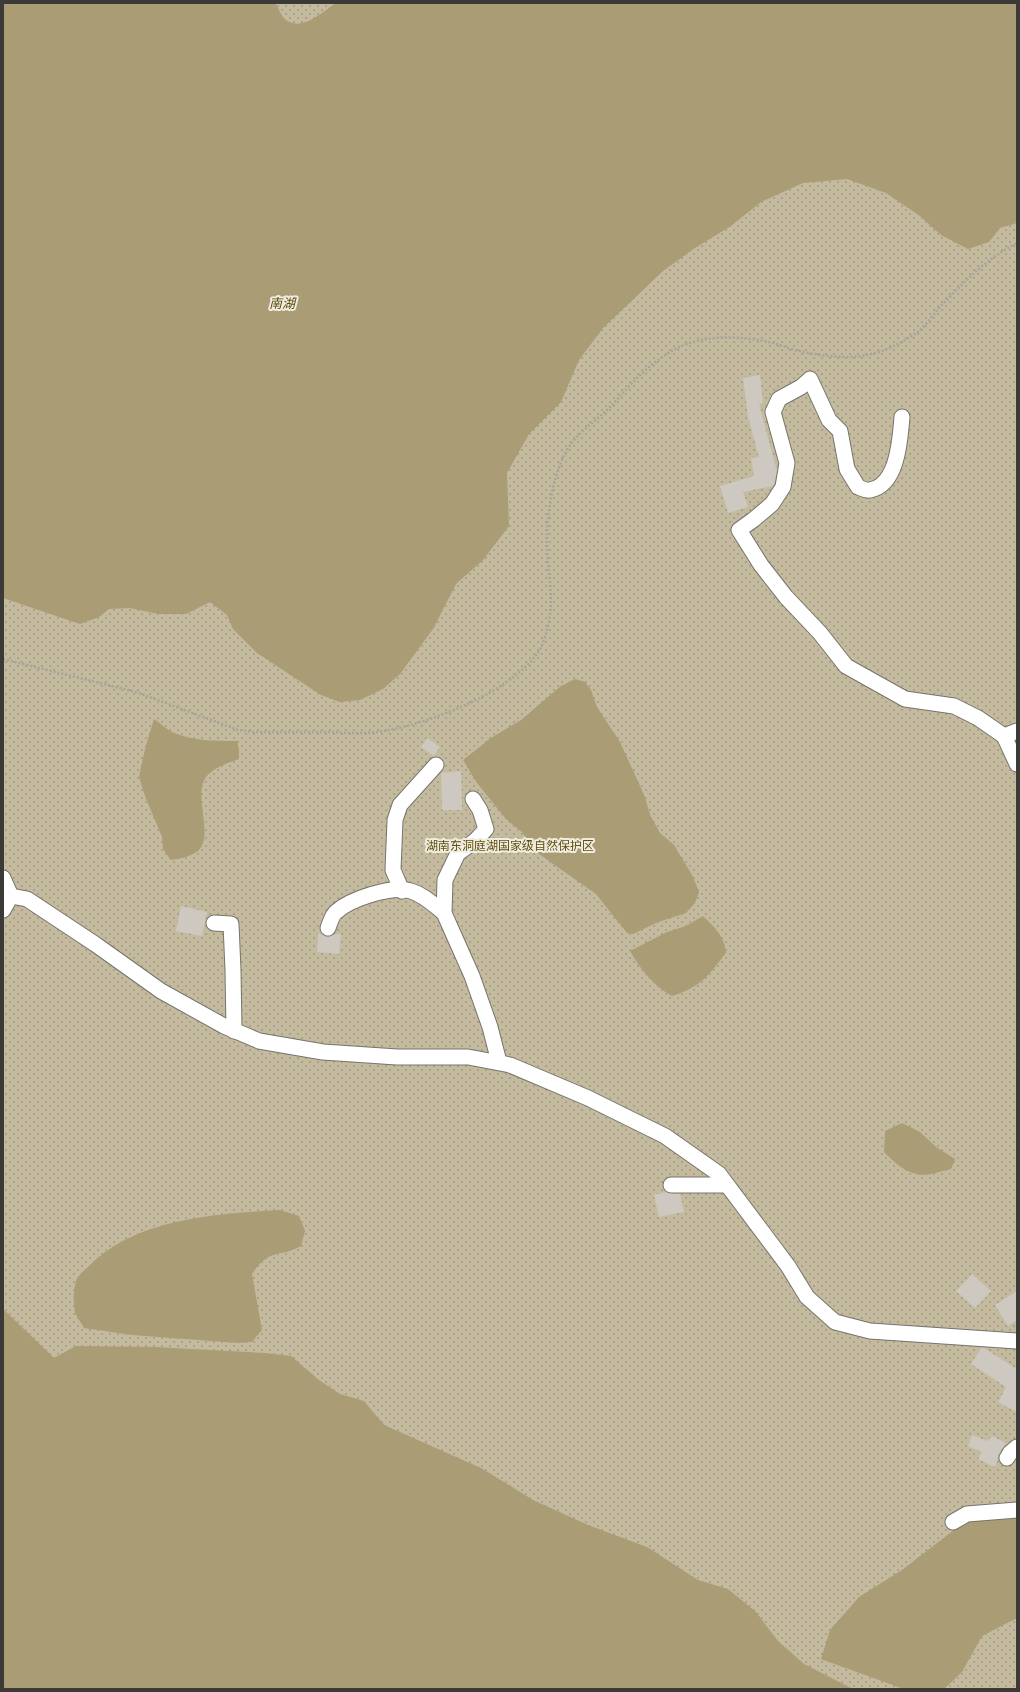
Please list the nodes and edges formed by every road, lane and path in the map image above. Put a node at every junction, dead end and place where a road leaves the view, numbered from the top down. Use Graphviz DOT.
graph roads {
  1 [pos="1017,243"];
  2 [pos="902,417"];
  3 [pos="3,659"];
  4 [pos="1010,734"];
  5 [pos="1017,764"];
  6 [pos="436,765"];
  7 [pos="473,800"];
  8 [pos="3,878"];
  9 [pos="402,891"];
  10 [pos="11,896"];
  11 [pos="3,910"];
  12 [pos="444,914"];
  13 [pos="214,923"];
  14 [pos="328,928"];
  15 [pos="234,1031"];
  16 [pos="499,1062"];
  17 [pos="671,1185"];
  18 [pos="726,1185"];
  19 [pos="1017,1341"];
  20 [pos="1017,1447"];
  21 [pos="1007,1458"];
  22 [pos="1017,1510"];
  23 [pos="953,1522"];
  1 -- 3 [label="path"];
  2 -- 4 [label="street"];
  4 -- 5 [label="street"];
  6 -- 9 [label="street"];
  7 -- 12 [label="street"];
  8 -- 10 [label="street"];
  9 -- 12 [label="street"];
  9 -- 14 [label="street"];
  10 -- 11 [label="street"];
  10 -- 15 [label="street"];
  12 -- 16 [label="street"];
  13 -- 15 [label="street"];
  15 -- 16 [label="street"];
  16 -- 18 [label="street"];
  17 -- 18 [label="street"];
  18 -- 19 [label="street"];
  20 -- 21 [label="street"];
  22 -- 23 [label="street"];
}
